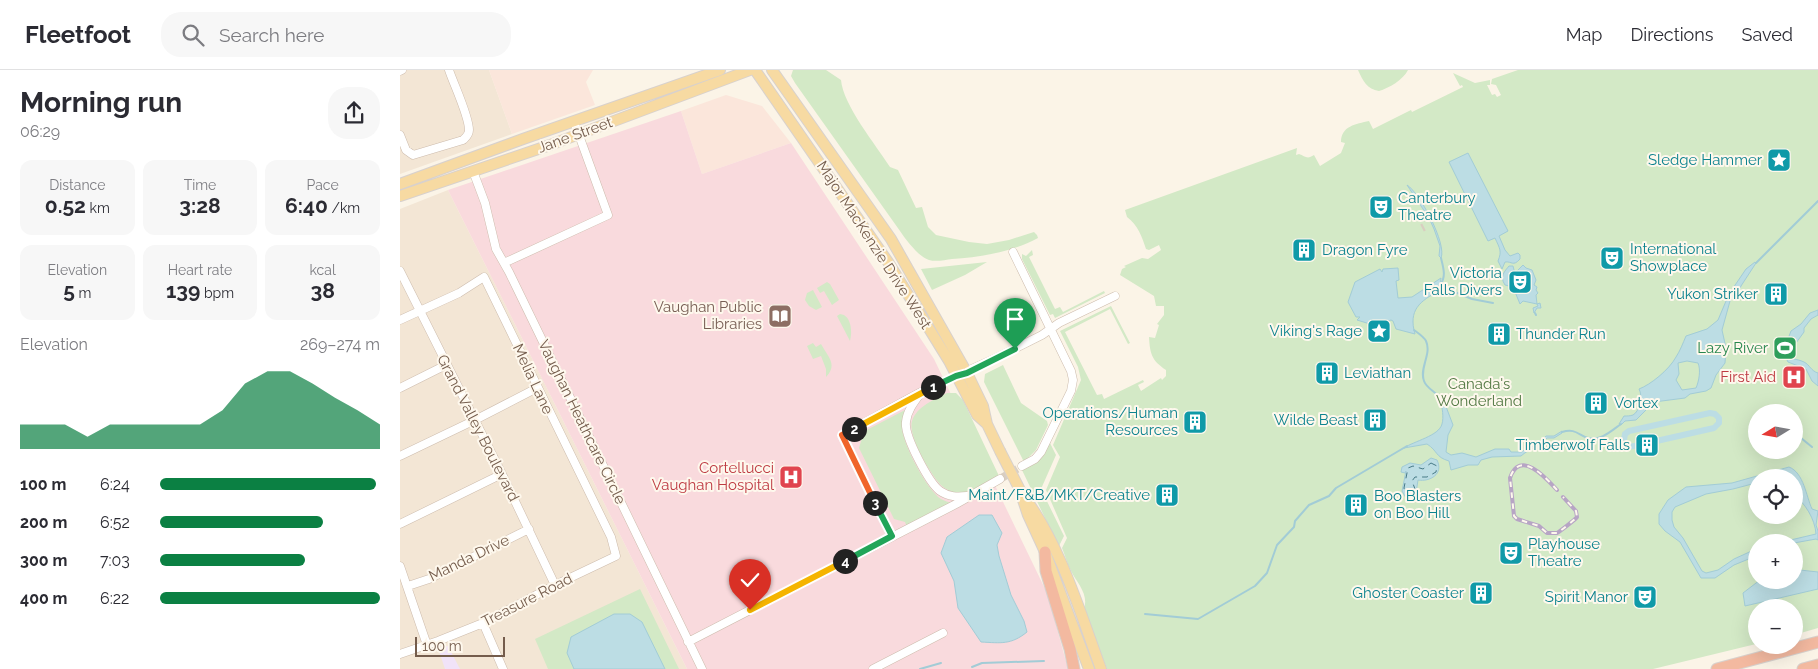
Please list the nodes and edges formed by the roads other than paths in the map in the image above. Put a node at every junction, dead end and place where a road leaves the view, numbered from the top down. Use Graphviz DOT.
graph roads {
  1 [pos="449,70"];
  2 [pos="720,70"];
  3 [pos="750,70"];
  4 [pos="755,70"];
  5 [pos="772,70"];
  6 [pos="577,131"];
  7 [pos="400,135"];
  8 [pos="473,171"];
  9 [pos="400,184"];
  10 [pos="400,196"];
  11 [pos="1013,252"];
  12 [pos="504,263"];
  13 [pos="400,271"];
  14 [pos="1115,296"];
  15 [pos="419,311"];
  16 [pos="400,320"];
  17 [pos="1050,330"];
  18 [pos="446,365"];
  19 [pos="962,374"];
  20 [pos="400,388"];
  21 [pos="537,388"];
  22 [pos="921,392"];
  23 [pos="475,420"];
  24 [pos="400,456"];
  25 [pos="1022,466"];
  26 [pos="502,474"];
  27 [pos="1000,479"];
  28 [pos="1022,494"];
  29 [pos="967,496"];
  30 [pos="400,524"];
  31 [pos="528,528"];
  32 [pos="892,536"];
  33 [pos="614,546"];
  34 [pos="1045,552"];
  35 [pos="400,566"];
  36 [pos="556,585"];
  37 [pos="408,586"];
  38 [pos="483,623"];
  39 [pos="943,633"];
  40 [pos="688,642"];
  41 [pos="1818,642"];
  42 [pos="427,645"];
  43 [pos="400,654"];
  44 [pos="1818,665"];
  45 [pos="503,669"];
  46 [pos="702,669"];
  47 [pos="873,669"];
  48 [pos="1074,669"];
  49 [pos="1089,669"];
  50 [pos="1101,669"];
  51 [pos="1717,669"];
  52 [pos="1803,669"];
  1 -- 7 [label="street"];
  2 -- 9 [label="main road, Jane Street"];
  3 -- 6 [label="main road, Jane Street"];
  4 -- 19 [label="main road, Major MacKenzie Drive West"];
  5 -- 19 [label="main road, Major MacKenzie Drive West"];
  6 -- 8 [label="main road, Jane Street"];
  6 -- 12 [label="street"];
  8 -- 10 [label="main road, Jane Street"];
  8 -- 12 [label="street, Vaughan Heathcare Circle"];
  11 -- 17 [label="street"];
  12 -- 40 [label="street, Vaughan Heathcare Circle"];
  13 -- 15 [label="street, Grand Valley Boulevard"];
  14 -- 17 [label="street"];
  15 -- 16 [label="street"];
  15 -- 18 [label="street, Grand Valley Boulevard"];
  15 -- 21 [label="street, Melia Lane"];
  17 -- 19 [label="street"];
  17 -- 25 [label="street"];
  18 -- 20 [label="street"];
  18 -- 23 [label="street, Grand Valley Boulevard"];
  19 -- 22 [label="street"];
  19 -- 28 [label="main road, Major MacKenzie Drive West, bridge"];
  21 -- 23 [label="street"];
  21 -- 33 [label="street, Melia Lane"];
  22 -- 29 [label="street"];
  22 -- 32 [label="street"];
  23 -- 24 [label="street"];
  23 -- 26 [label="street, Grand Valley Boulevard"];
  26 -- 30 [label="street"];
  26 -- 31 [label="street, Grand Valley Boulevard"];
  27 -- 29 [label="street"];
  28 -- 34 [label="main road, Major MacKenzie Drive West"];
  28 -- 50 [label="main road, Major MacKenzie Drive West"];
  29 -- 32 [label="street"];
  31 -- 36 [label="street, Grand Valley Boulevard"];
  31 -- 37 [label="street, Manda Drive"];
  32 -- 40 [label="street"];
  33 -- 36 [label="street, Treasure Road"];
  34 -- 48 [label="highway"];
  34 -- 49 [label="main road, Major MacKenzie Drive West"];
  35 -- 37 [label="street"];
  36 -- 38 [label="street, Treasure Road"];
  37 -- 42 [label="street"];
  38 -- 42 [label="street, Treasure Road"];
  38 -- 45 [label="street"];
  39 -- 47 [label="street"];
  40 -- 46 [label="street, Vaughan Heathcare Circle"];
  41 -- 51 [label="highway"];
  42 -- 43 [label="street, Treasure Road"];
  44 -- 52 [label="highway"];
}
